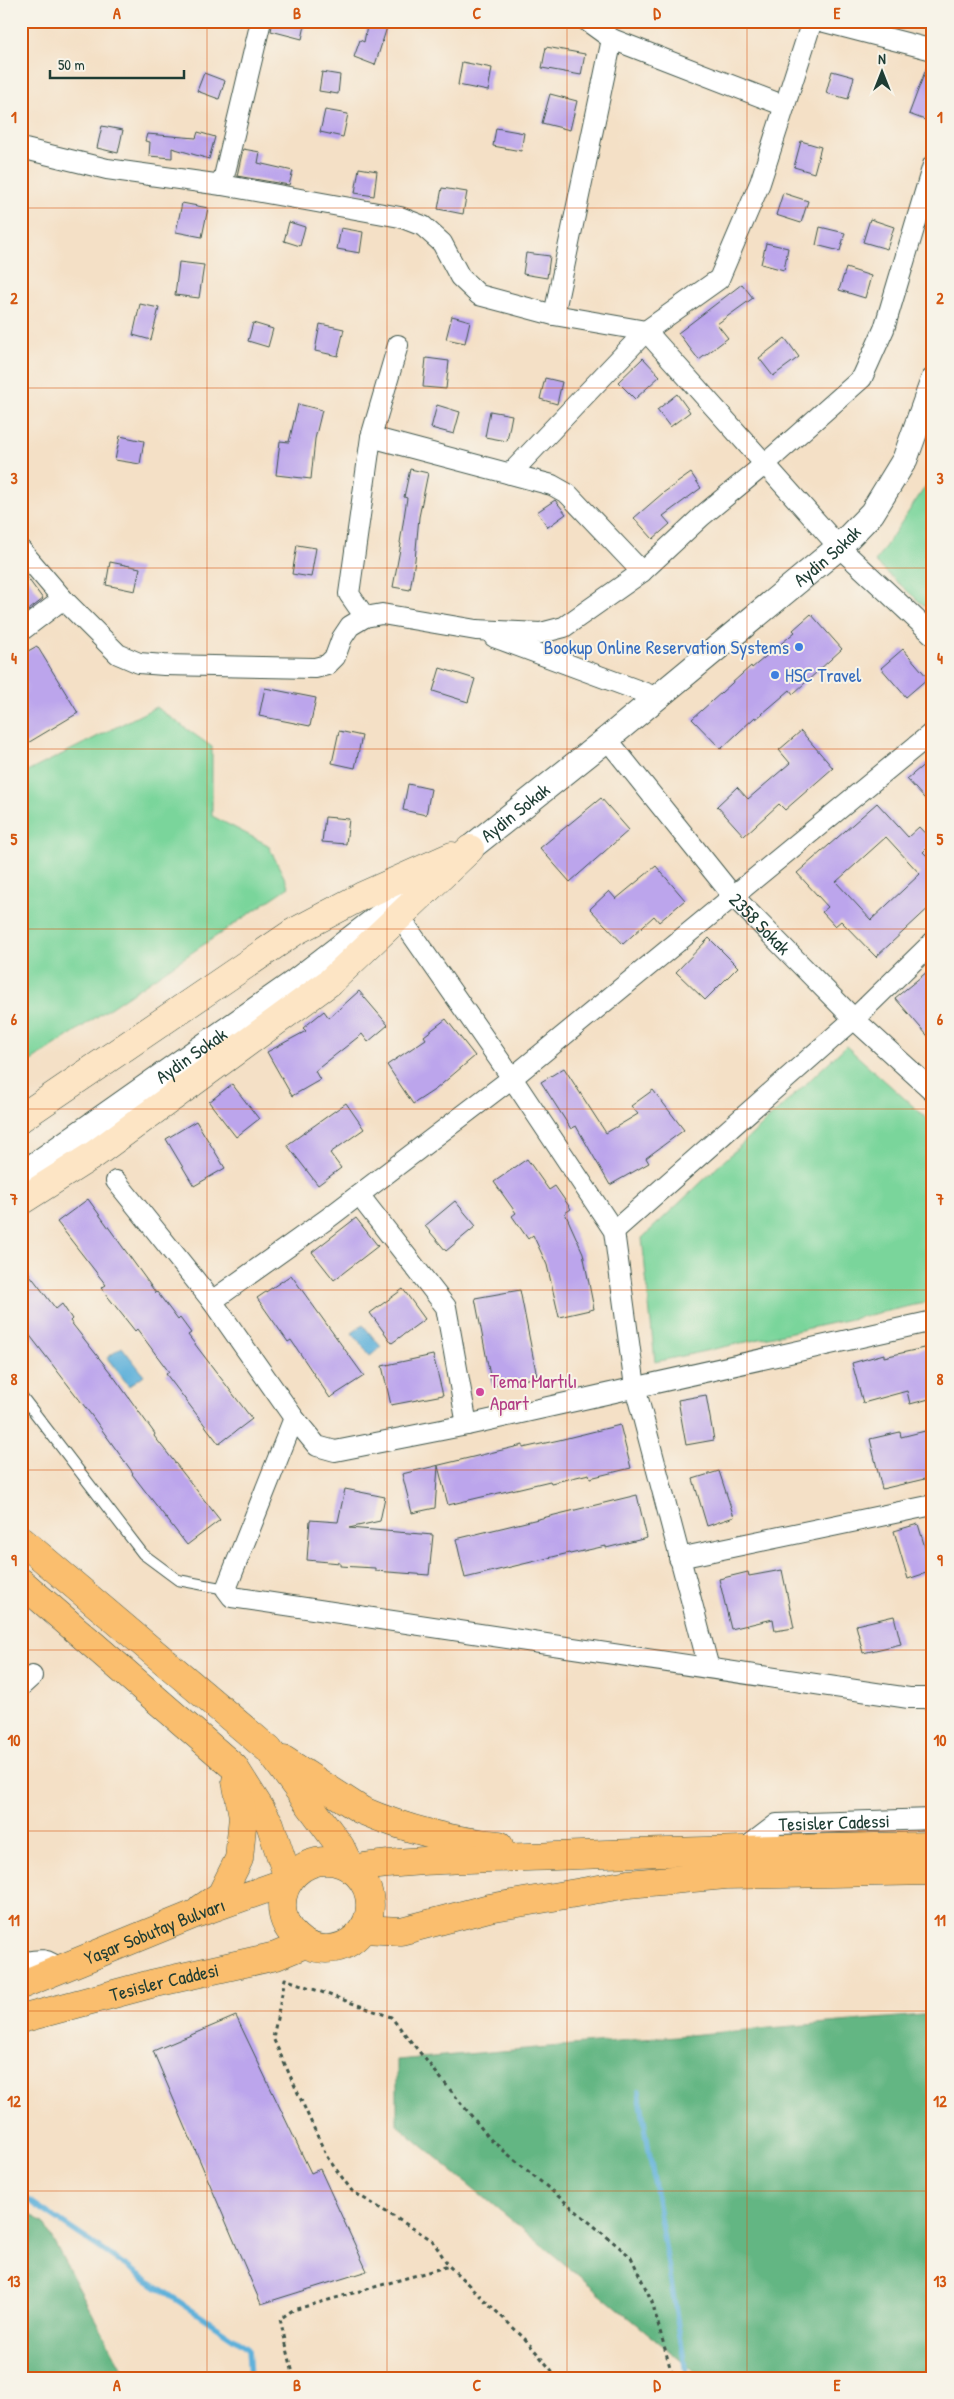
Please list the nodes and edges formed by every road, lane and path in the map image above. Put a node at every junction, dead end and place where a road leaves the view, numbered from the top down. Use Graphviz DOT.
graph roads {
  1 [pos="261,21"];
  2 [pos="587,21"];
  3 [pos="812,21"];
  4 [pos="821,21"];
  5 [pos="612,39"];
  6 [pos="933,50"];
  7 [pos="785,106"];
  8 [pos="21,148"];
  9 [pos="933,165"];
  10 [pos="222,185"];
  11 [pos="554,315"];
  12 [pos="646,331"];
  13 [pos="398,344"];
  14 [pos="933,381"];
  15 [pos="371,437"];
  16 [pos="765,464"];
  17 [pos="510,474"];
  18 [pos="839,547"];
  19 [pos="21,550"];
  20 [pos="642,572"];
  21 [pos="63,599"];
  22 [pos="365,617"];
  23 [pos="476,630"];
  24 [pos="21,631"];
  25 [pos="933,635"];
  26 [pos="656,697"];
  27 [pos="933,732"];
  28 [pos="607,739"];
  29 [pos="470,849"];
  30 [pos="733,896"];
  31 [pos="399,916"];
  32 [pos="933,942"];
  33 [pos="854,1019"];
  34 [pos="512,1078"];
  35 [pos="933,1091"];
  36 [pos="21,1118"];
  37 [pos="21,1156"];
  38 [pos="21,1175"];
  39 [pos="116,1181"];
  40 [pos="359,1195"];
  41 [pos="21,1201"];
  42 [pos="614,1232"];
  43 [pos="212,1301"];
  44 [pos="933,1321"];
  45 [pos="635,1387"];
  46 [pos="21,1395"];
  47 [pos="294,1418"];
  48 [pos="467,1425"];
  49 [pos="933,1505"];
  50 [pos="21,1540"];
  51 [pos="679,1558"];
  52 [pos="21,1582"];
  53 [pos="226,1590"];
  54 [pos="709,1668"];
  55 [pos="933,1698"];
  56 [pos="269,1750"];
  57 [pos="234,1767"];
  58 [pos="933,1820"];
  59 [pos="933,1846"];
  60 [pos="743,1850"];
  61 [pos="617,1854"];
  62 [pos="351,1869"];
  63 [pos="933,1871"];
  64 [pos="289,1881"];
  65 [pos="195,1914"];
  66 [pos="363,1929"];
  67 [pos="305,1944"];
  68 [pos="21,1963"];
  69 [pos="58,1970"];
  70 [pos="21,1985"];
  71 [pos="21,2020"];
  72 [pos="449,2266"];
  73 [pos="933,2372"];
  74 [pos="294,2376"];
  75 [pos="285,2378"];
  76 [pos="558,2378"];
  77 [pos="673,2378"];
  78 [pos="900,2378"];
  1 -- 10 [label="street"];
  2 -- 5 [label="street"];
  3 -- 7 [label="street"];
  4 -- 6 [label="street"];
  5 -- 7 [label="street"];
  5 -- 11 [label="street"];
  7 -- 12 [label="street"];
  8 -- 10 [label="street"];
  9 -- 16 [label="street"];
  10 -- 11 [label="street"];
  11 -- 12 [label="street"];
  12 -- 16 [label="street"];
  12 -- 17 [label="street"];
  13 -- 15 [label="street"];
  14 -- 18 [label="street, Aydin Sokak"];
  15 -- 17 [label="street"];
  15 -- 22 [label="street"];
  16 -- 18 [label="street"];
  16 -- 20 [label="street"];
  17 -- 20 [label="street"];
  18 -- 25 [label="street"];
  18 -- 26 [label="street, Aydin Sokak"];
  19 -- 21 [label="street"];
  20 -- 23 [label="street"];
  21 -- 22 [label="street"];
  21 -- 24 [label="street"];
  22 -- 23 [label="street"];
  23 -- 26 [label="street"];
  26 -- 28 [label="street, Aydin Sokak"];
  27 -- 30 [label="street"];
  28 -- 29 [label="street, Aydin Sokak"];
  28 -- 30 [label="street, 2358 Sokak"];
  29 -- 31 [label="main road"];
  29 -- 36 [label="main road"];
  29 -- 37 [label="street"];
  29 -- 38 [label="street, Aydin Sokak"];
  30 -- 33 [label="street, 2358 Sokak"];
  30 -- 34 [label="street"];
  31 -- 34 [label="street"];
  31 -- 41 [label="main road"];
  32 -- 33 [label="street"];
  33 -- 35 [label="street, 2358 Sokak"];
  33 -- 42 [label="street"];
  34 -- 40 [label="street"];
  34 -- 42 [label="street"];
  39 -- 43 [label="street"];
  40 -- 43 [label="street"];
  40 -- 48 [label="street"];
  42 -- 45 [label="street"];
  43 -- 47 [label="street"];
  44 -- 45 [label="street"];
  45 -- 48 [label="street"];
  45 -- 51 [label="street"];
  46 -- 53 [label="lane"];
  47 -- 48 [label="street"];
  47 -- 53 [label="street"];
  49 -- 51 [label="street"];
  50 -- 56 [label="main road"];
  51 -- 54 [label="street"];
  52 -- 57 [label="main road"];
  53 -- 54 [label="street"];
  54 -- 55 [label="street"];
  56 -- 61 [label="main road"];
  56 -- 62 [label="main road"];
  57 -- 64 [label="main road"];
  57 -- 65 [label="main road"];
  58 -- 60 [label="street, Tesisler Cadessi"];
  59 -- 60 [label="main road"];
  60 -- 61 [label="main road"];
  61 -- 62 [label="main road"];
  62 -- 64 [label="main road"];
  62 -- 66 [label="main road"];
  63 -- 66 [label="main road"];
  64 -- 65 [label="main road, Yaşar Sobutay Bulvarı"];
  64 -- 67 [label="main road"];
  65 -- 69 [label="main road, Yaşar Sobutay Bulvarı"];
  66 -- 67 [label="main road"];
  67 -- 71 [label="main road, Tesisler Caddesi"];
  68 -- 69 [label="street"];
  69 -- 70 [label="main road, Yaşar Sobutay Bulvarı"];
  72 -- 74 [label="path"];
  72 -- 76 [label="path"];
  72 -- 77 [label="path"];
  73 -- 78 [label="path"];
  74 -- 75 [label="path"];
}
